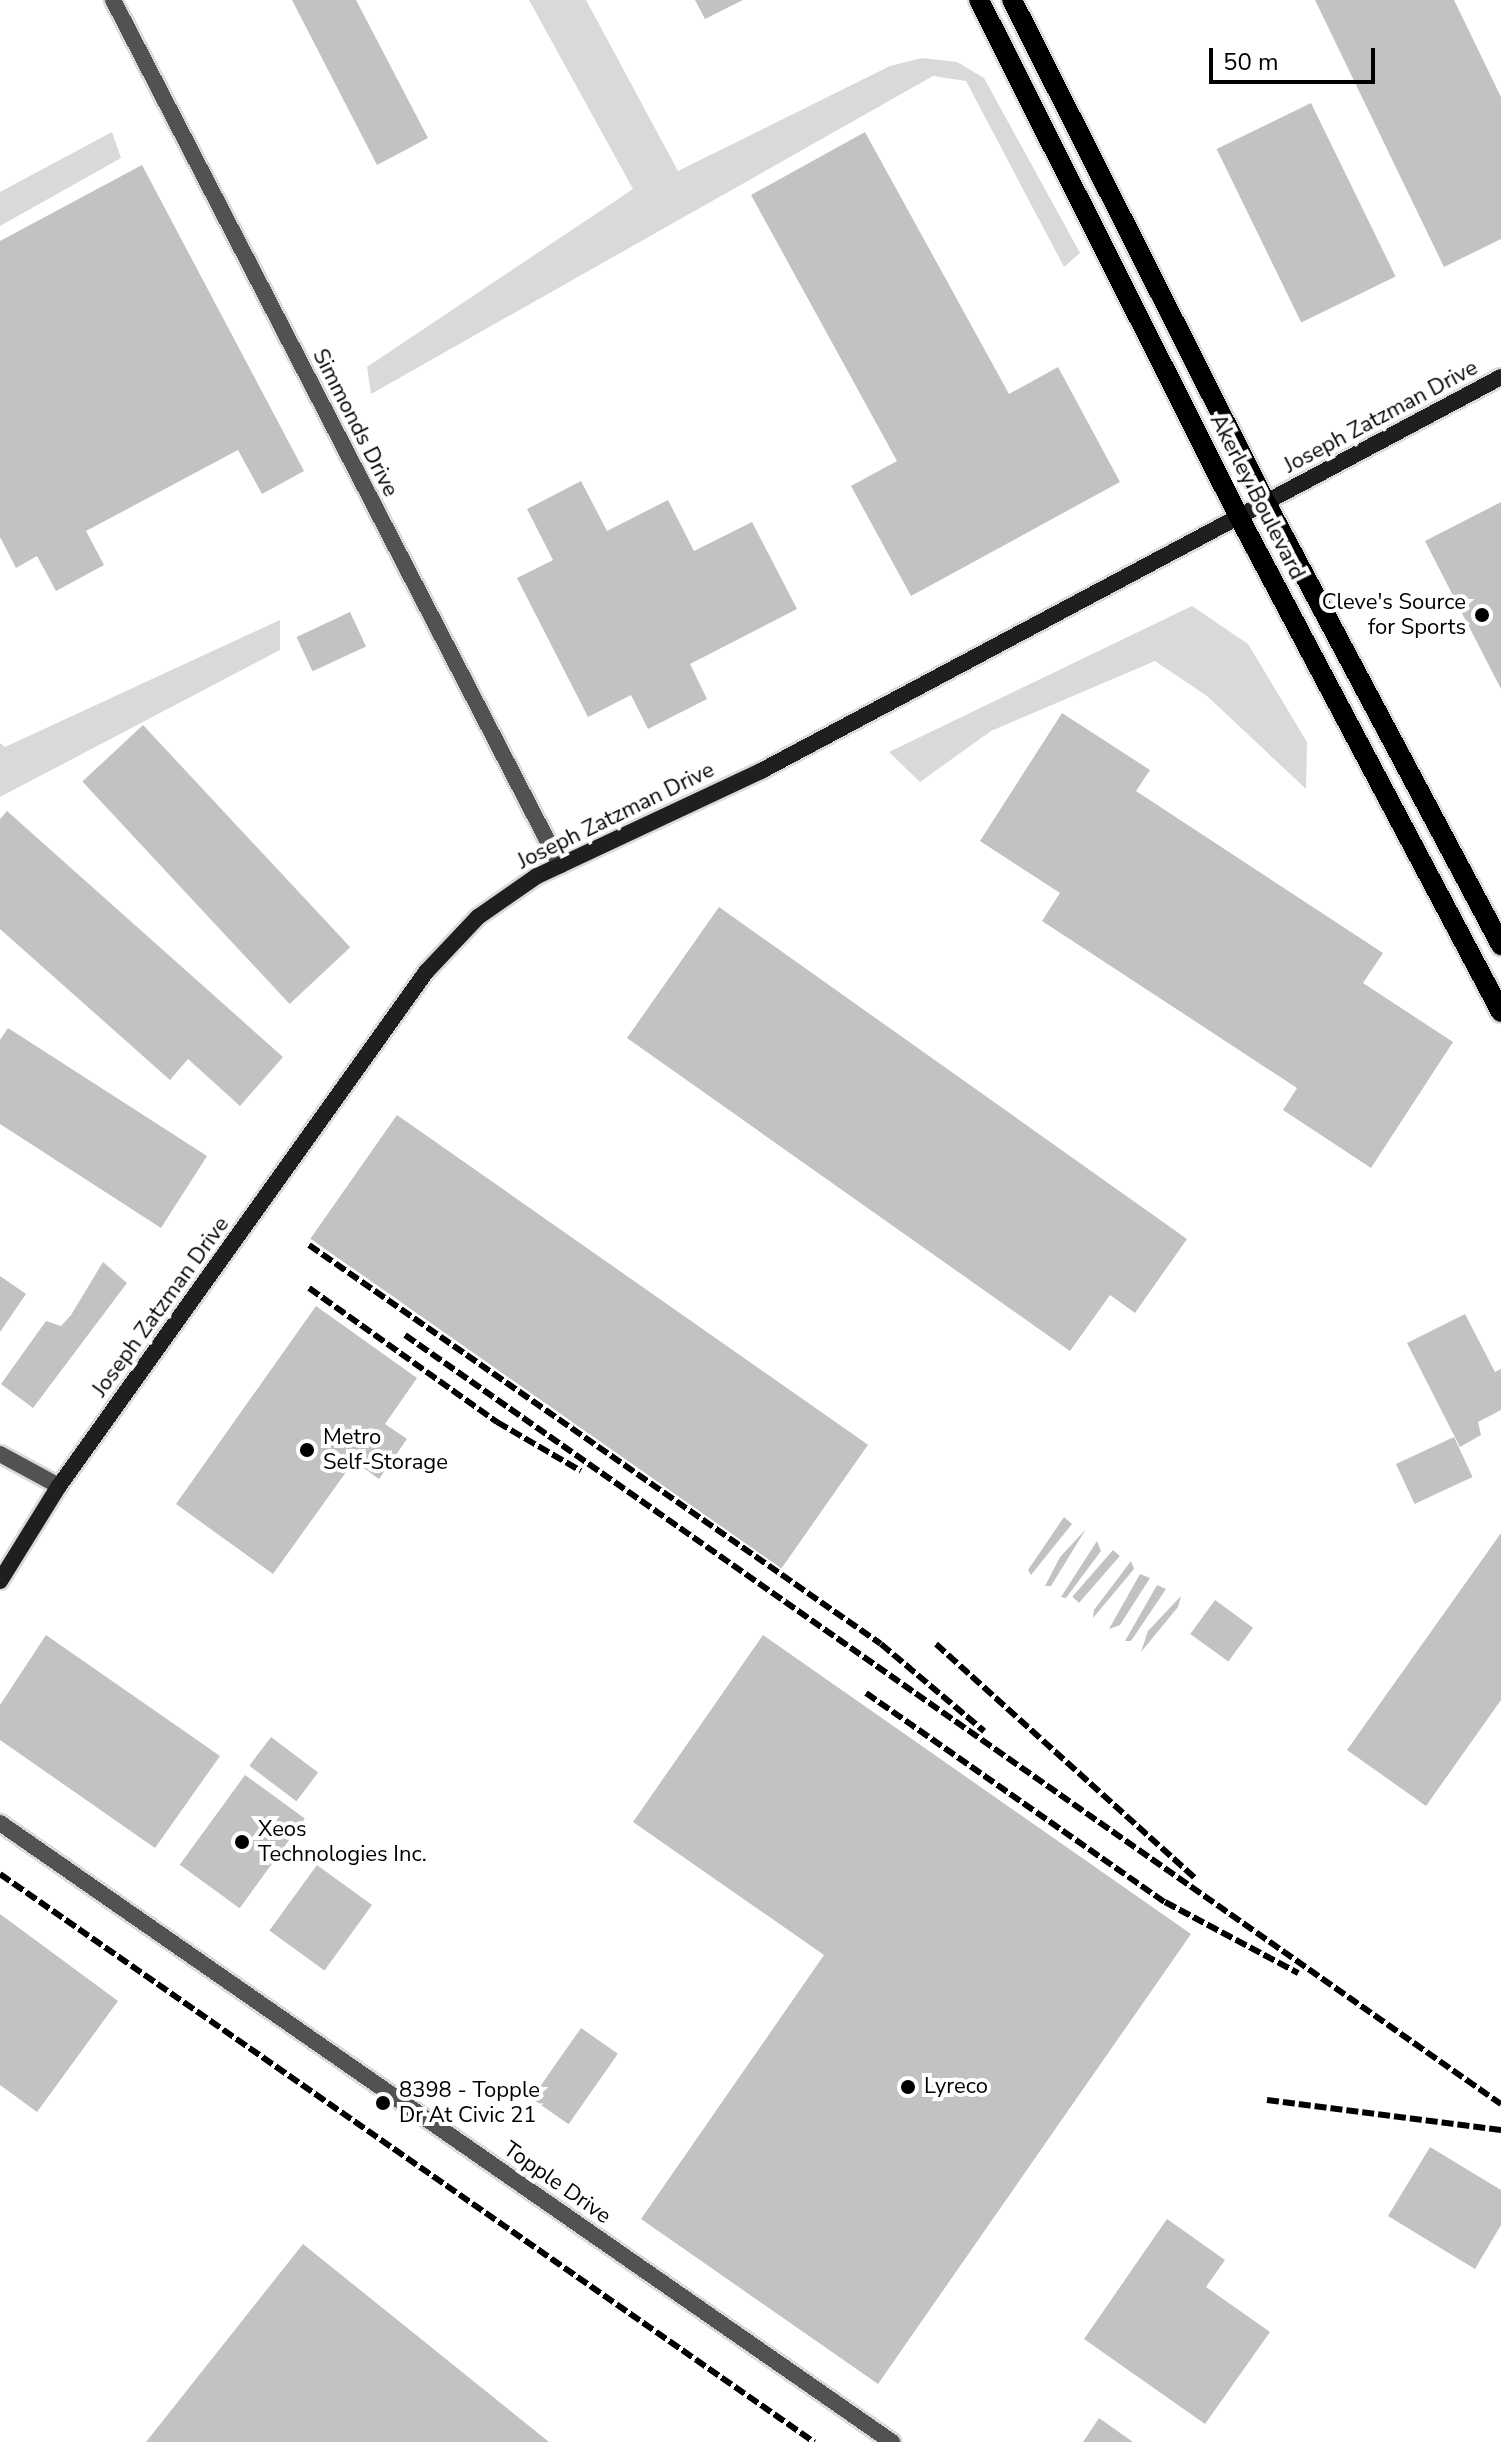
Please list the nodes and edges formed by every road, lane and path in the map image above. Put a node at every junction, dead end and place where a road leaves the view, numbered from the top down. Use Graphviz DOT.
graph roads {
  1 [pos="113,0"];
  2 [pos="979,0"];
  3 [pos="1012,0"];
  4 [pos="1501,377"];
  5 [pos="1266,503"];
  6 [pos="1239,517"];
  7 [pos="560,865"];
  8 [pos="1501,945"];
  9 [pos="1501,1012"];
  10 [pos="0,1454"];
  11 [pos="59,1486"];
  12 [pos="0,1581"];
  13 [pos="0,1823"];
  14 [pos="892,2442"];
  1 -- 7 [label="street, Simmonds Drive"];
  2 -- 6 [label="main road, Akerley Boulevard"];
  3 -- 5 [label="main road, Akerley Boulevard"];
  4 -- 5 [label="street, Joseph Zatzman Drive"];
  5 -- 6 [label="street, Joseph Zatzman Drive"];
  5 -- 8 [label="main road, Akerley Boulevard"];
  6 -- 7 [label="street, Joseph Zatzman Drive"];
  6 -- 9 [label="main road, Akerley Boulevard"];
  7 -- 11 [label="street, Joseph Zatzman Drive"];
  10 -- 11 [label="street"];
  11 -- 12 [label="street, Joseph Zatzman Drive"];
  13 -- 14 [label="street, Topple Drive"];
}
